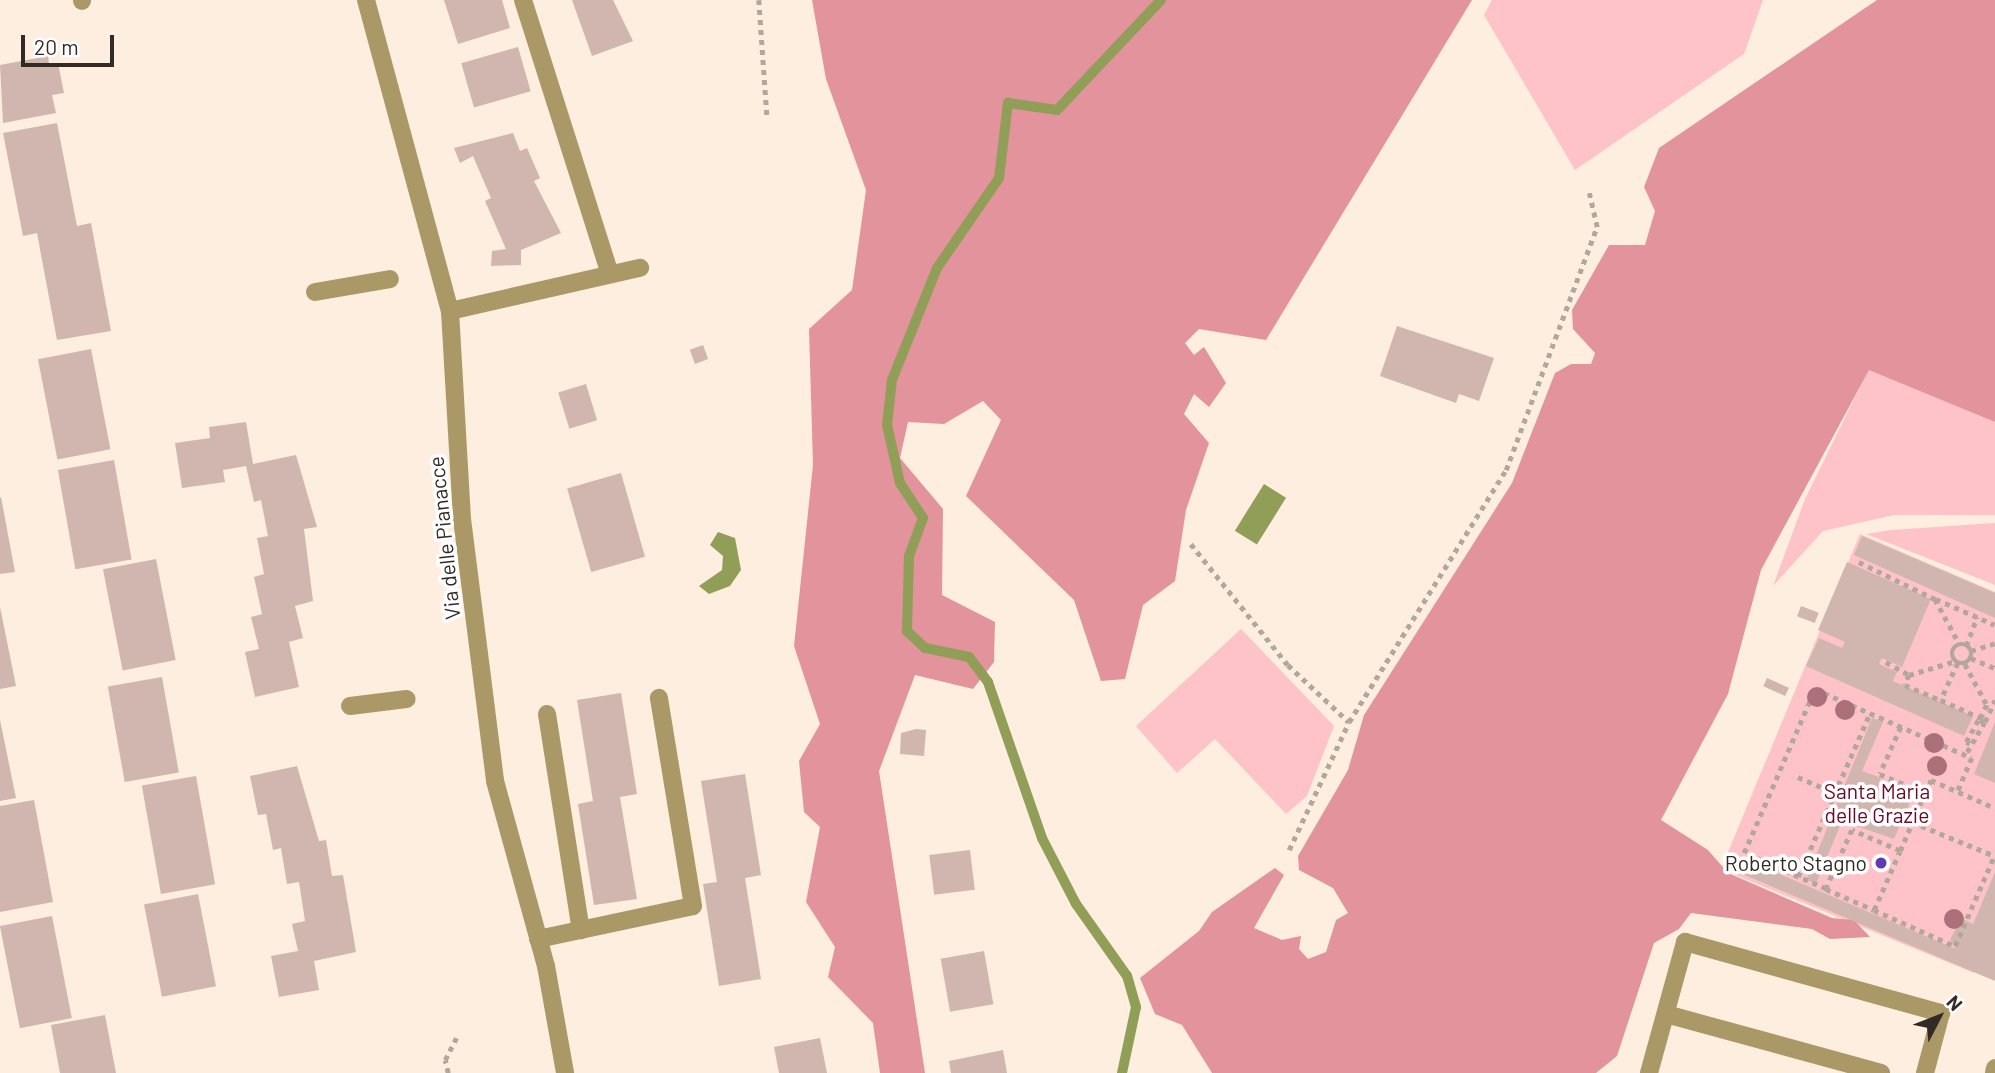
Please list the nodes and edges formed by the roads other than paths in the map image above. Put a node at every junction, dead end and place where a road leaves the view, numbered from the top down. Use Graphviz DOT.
graph roads {
  1 [pos="366,0"];
  2 [pos="523,0"];
  3 [pos="640,268"];
  4 [pos="610,274"];
  5 [pos="390,279"];
  6 [pos="315,292"];
  7 [pos="450,311"];
  8 [pos="659,698"];
  9 [pos="407,699"];
  10 [pos="350,706"];
  11 [pos="547,714"];
  12 [pos="581,930"];
  13 [pos="538,939"];
  14 [pos="1666,1014"];
  15 [pos="565,1073"];
  16 [pos="1650,1073"];
  17 [pos="1881,1073"];
  18 [pos="1925,1073"];
  1 -- 7 [label="street, Via delle Pianacce"];
  2 -- 4 [label="street"];
  3 -- 4 [label="street"];
  4 -- 7 [label="street"];
  5 -- 6 [label="street"];
  7 -- 13 [label="street, Via delle Pianacce"];
  8 -- 12 [label="street"];
  9 -- 10 [label="street"];
  11 -- 12 [label="street"];
  12 -- 13 [label="street"];
  13 -- 15 [label="street, Via delle Pianacce"];
  14 -- 16 [label="street"];
  14 -- 17 [label="street"];
  14 -- 18 [label="street"];
}
